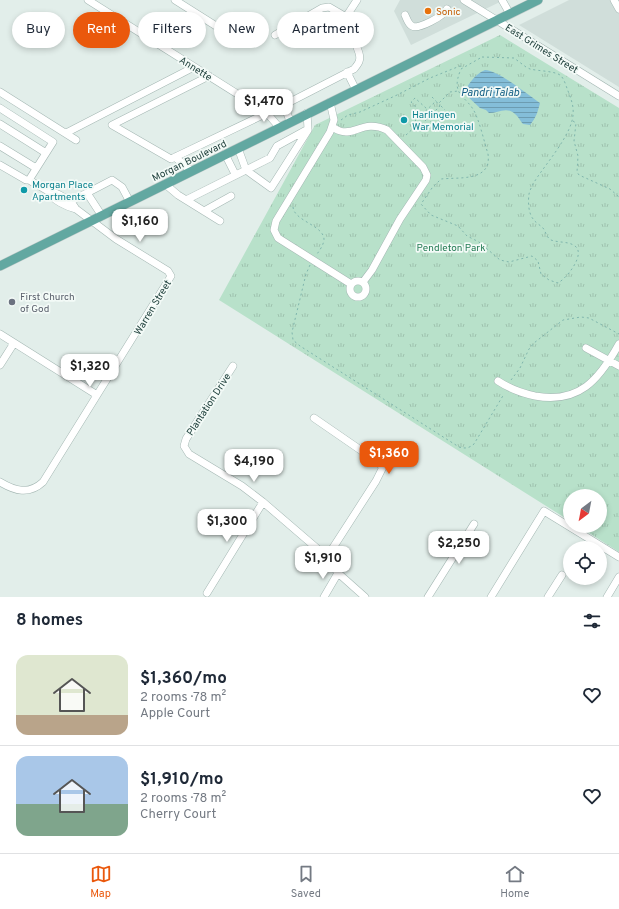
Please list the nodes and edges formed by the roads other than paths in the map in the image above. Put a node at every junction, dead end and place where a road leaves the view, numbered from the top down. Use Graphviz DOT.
graph roads {
  1 [pos="88,0"];
  2 [pos="175,0"];
  3 [pos="357,0"];
  4 [pos="464,0"];
  5 [pos="502,0"];
  6 [pos="614,0"];
  7 [pos="533,1"];
  8 [pos="475,2"];
  9 [pos="447,9"];
  10 [pos="619,9"];
  11 [pos="315,12"];
  12 [pos="338,12"];
  13 [pos="349,12"];
  14 [pos="510,14"];
  15 [pos="405,15"];
  16 [pos="497,20"];
  17 [pos="214,25"];
  18 [pos="358,48"];
  19 [pos="194,67"];
  20 [pos="347,72"];
  21 [pos="209,76"];
  22 [pos="356,90"];
  23 [pos="0,92"];
  24 [pos="619,96"];
  25 [pos="330,102"];
  26 [pos="0,108"];
  27 [pos="267,113"];
  28 [pos="307,113"];
  29 [pos="290,122"];
  30 [pos="0,124"];
  31 [pos="279,127"];
  32 [pos="334,128"];
  33 [pos="308,130"];
  34 [pos="66,133"];
  35 [pos="76,140"];
  36 [pos="0,146"];
  37 [pos="238,148"];
  38 [pos="46,153"];
  39 [pos="225,154"];
  40 [pos="175,157"];
  41 [pos="0,165"];
  42 [pos="36,168"];
  43 [pos="246,170"];
  44 [pos="191,171"];
  45 [pos="235,174"];
  46 [pos="29,180"];
  47 [pos="165,184"];
  48 [pos="87,193"];
  49 [pos="231,196"];
  50 [pos="75,199"];
  51 [pos="186,200"];
  52 [pos="130,202"];
  53 [pos="204,211"];
  54 [pos="102,216"];
  55 [pos="92,221"];
  56 [pos="220,221"];
  57 [pos="0,266"];
  58 [pos="363,282"];
  59 [pos="351,284"];
  60 [pos="0,334"];
  61 [pos="14,343"];
  62 [pos="619,344"];
  63 [pos="586,348"];
  64 [pos="610,361"];
  65 [pos="0,365"];
  66 [pos="233,366"];
  67 [pos="619,366"];
  68 [pos="498,381"];
  69 [pos="97,395"];
  70 [pos="314,418"];
  71 [pos="0,482"];
  72 [pos="263,502"];
  73 [pos="474,524"];
  74 [pos="327,557"];
  75 [pos="619,558"];
  76 [pos="338,572"];
  77 [pos="562,575"];
  78 [pos="619,577"];
  79 [pos="207,593"];
  80 [pos="324,597"];
  81 [pos="365,597"];
  82 [pos="428,597"];
  83 [pos="491,597"];
  84 [pos="548,597"];
  85 [pos="607,597"];
  1 -- 19 [label="street, Annette"];
  2 -- 17 [label="street"];
  3 -- 13 [label="street"];
  4 -- 8 [label="street, East Grimes Street"];
  5 -- 14 [label="street"];
  6 -- 10 [label="street"];
  7 -- 14 [label="main road, Morgan Boulevard"];
  8 -- 16 [label="street, East Grimes Street"];
  9 -- 15 [label="street"];
  11 -- 12 [label="street"];
  14 -- 16 [label="main road, Morgan Boulevard"];
  16 -- 22 [label="main road, Morgan Boulevard"];
  16 -- 24 [label="street, East Grimes Street"];
  18 -- 20 [label="street"];
  19 -- 21 [label="street, Annette"];
  19 -- 34 [label="street"];
  20 -- 22 [label="street"];
  20 -- 29 [label="street"];
  21 -- 27 [label="street, Annette"];
  21 -- 40 [label="street"];
  22 -- 25 [label="main road, Morgan Boulevard"];
  23 -- 34 [label="street"];
  25 -- 28 [label="main road, Morgan Boulevard"];
  25 -- 32 [label="street"];
  26 -- 38 [label="street"];
  27 -- 31 [label="street, Annette"];
  27 -- 40 [label="street"];
  28 -- 29 [label="main road, Morgan Boulevard"];
  28 -- 33 [label="street"];
  29 -- 31 [label="main road, Morgan Boulevard"];
  30 -- 38 [label="street"];
  31 -- 37 [label="main road, Morgan Boulevard"];
  32 -- 58 [label="street"];
  32 -- 59 [label="street"];
  33 -- 43 [label="street"];
  33 -- 43 [label="street"];
  34 -- 35 [label="street"];
  36 -- 42 [label="street"];
  37 -- 39 [label="main road, Morgan Boulevard"];
  37 -- 43 [label="street"];
  38 -- 42 [label="street"];
  39 -- 44 [label="main road, Morgan Boulevard"];
  39 -- 45 [label="street"];
  40 -- 44 [label="street"];
  41 -- 46 [label="street"];
  42 -- 46 [label="street"];
  43 -- 45 [label="street"];
  44 -- 47 [label="main road, Morgan Boulevard"];
  45 -- 51 [label="street"];
  46 -- 55 [label="street"];
  47 -- 51 [label="street"];
  47 -- 52 [label="main road, Morgan Boulevard"];
  48 -- 50 [label="street"];
  48 -- 52 [label="street"];
  48 -- 54 [label="street"];
  49 -- 53 [label="street"];
  51 -- 53 [label="street"];
  52 -- 54 [label="main road, Morgan Boulevard"];
  53 -- 56 [label="street"];
  54 -- 55 [label="main road, Morgan Boulevard"];
  55 -- 57 [label="main road, Morgan Boulevard"];
  55 -- 69 [label="street, Warren Street"];
  58 -- 59 [label="street"];
  58 -- 59 [label="street"];
  60 -- 61 [label="street"];
  61 -- 65 [label="street"];
  61 -- 69 [label="street"];
  62 -- 64 [label="street"];
  63 -- 64 [label="street"];
  64 -- 67 [label="street"];
  64 -- 68 [label="street"];
  66 -- 72 [label="street, Plantation Drive"];
  69 -- 71 [label="street, Warren Street"];
  70 -- 74 [label="street"];
  72 -- 74 [label="street, Plantation Drive"];
  72 -- 79 [label="street"];
  73 -- 82 [label="street"];
  74 -- 76 [label="street, Plantation Drive"];
  75 -- 83 [label="street"];
  76 -- 80 [label="street"];
  76 -- 81 [label="street, Plantation Drive"];
  77 -- 84 [label="street"];
  78 -- 85 [label="street"];
}
